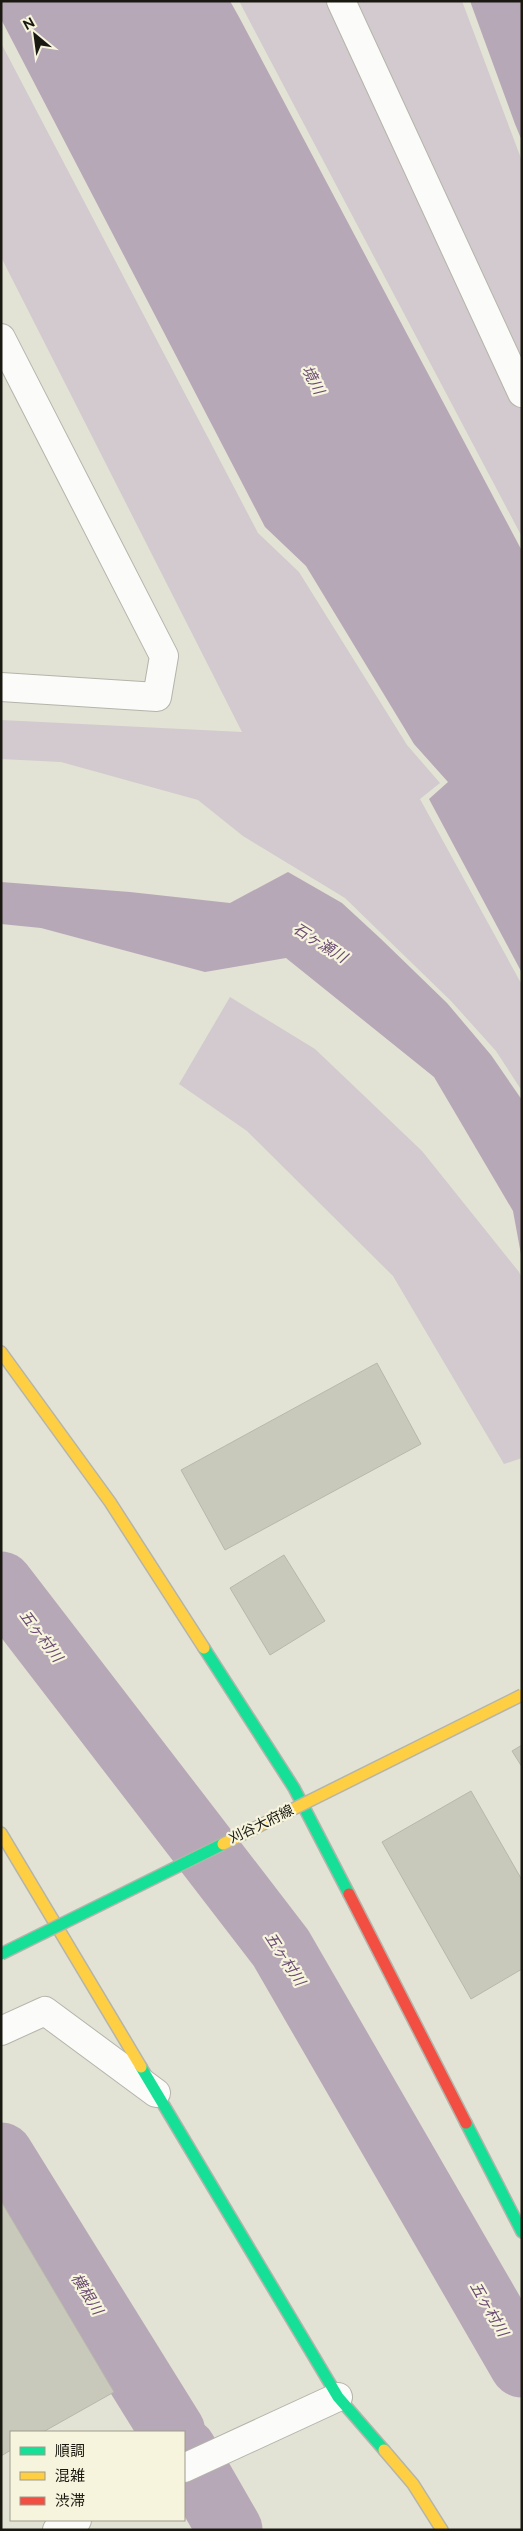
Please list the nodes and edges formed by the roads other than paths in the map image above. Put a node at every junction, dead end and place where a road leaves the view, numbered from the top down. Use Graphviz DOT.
graph roads {
  1 [pos="341,1"];
  2 [pos="1,338"];
  3 [pos="522,393"];
  4 [pos="1,687"];
  5 [pos="1,1352"];
  6 [pos="522,1695"];
  7 [pos="1,1833"];
  8 [pos="1,1954"];
  9 [pos="1,2031"];
  10 [pos="156,2093"];
  11 [pos="522,2232"];
  12 [pos="338,2398"];
  13 [pos="185,2468"];
  14 [pos="75,2521"];
  15 [pos="57,2530"];
  16 [pos="442,2530"];
  1 -- 3 [label="street"];
  2 -- 4 [label="street"];
  5 -- 11 [label="street"];
  6 -- 8 [label="street, 刈谷大府線, bridge"];
  7 -- 10 [label="street"];
  9 -- 10 [label="street"];
  10 -- 12 [label="street"];
  12 -- 13 [label="street"];
  12 -- 16 [label="street"];
  14 -- 15 [label="street"];
}
